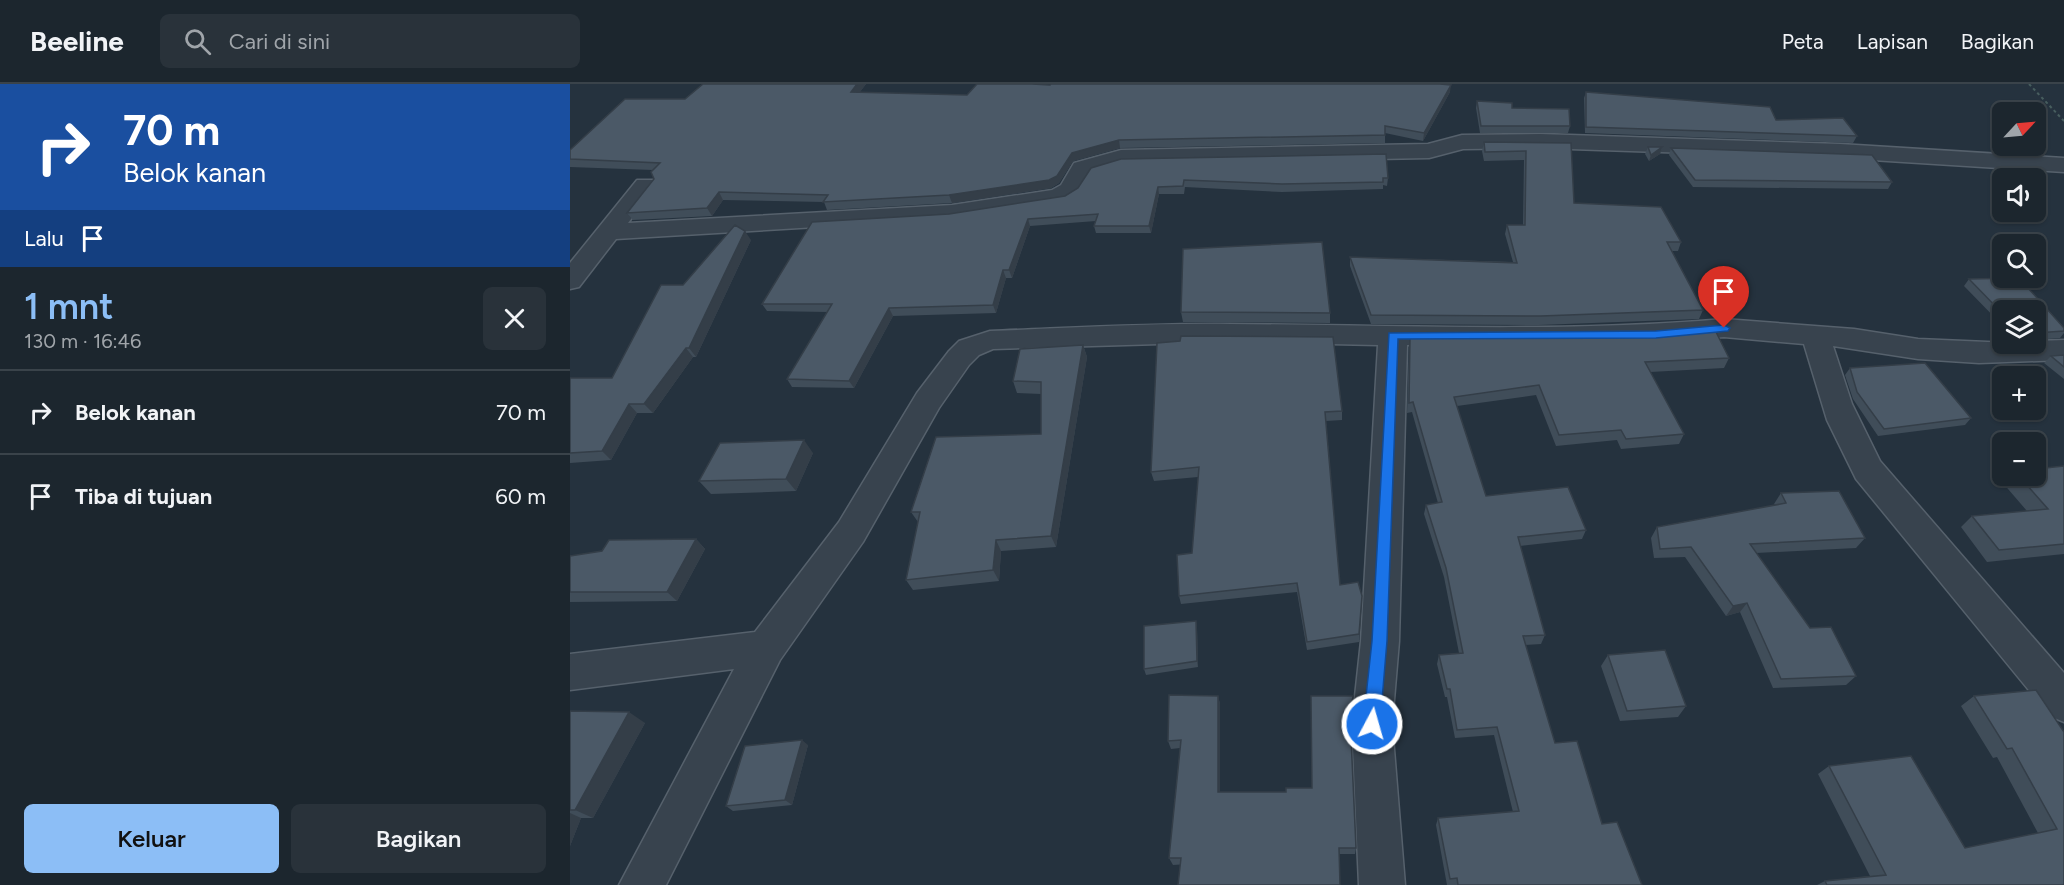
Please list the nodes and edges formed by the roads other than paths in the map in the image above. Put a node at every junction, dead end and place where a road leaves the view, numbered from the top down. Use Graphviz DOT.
graph roads {
  1 [pos="2064,165"];
  2 [pos="645,185"];
  3 [pos="608,232"];
  4 [pos="570,281"];
  5 [pos="1816,334"];
  6 [pos="1393,336"];
  7 [pos="2064,350"];
  8 [pos="766,648"];
  9 [pos="570,672"];
  10 [pos="2064,703"];
  11 [pos="642,885"];
  12 [pos="1382,885"];
  1 -- 3 [label="street"];
  2 -- 3 [label="street"];
  3 -- 4 [label="street"];
  5 -- 6 [label="street"];
  5 -- 7 [label="street"];
  5 -- 10 [label="street"];
  6 -- 8 [label="street"];
  6 -- 12 [label="street"];
  8 -- 9 [label="street"];
  8 -- 11 [label="street"];
}
